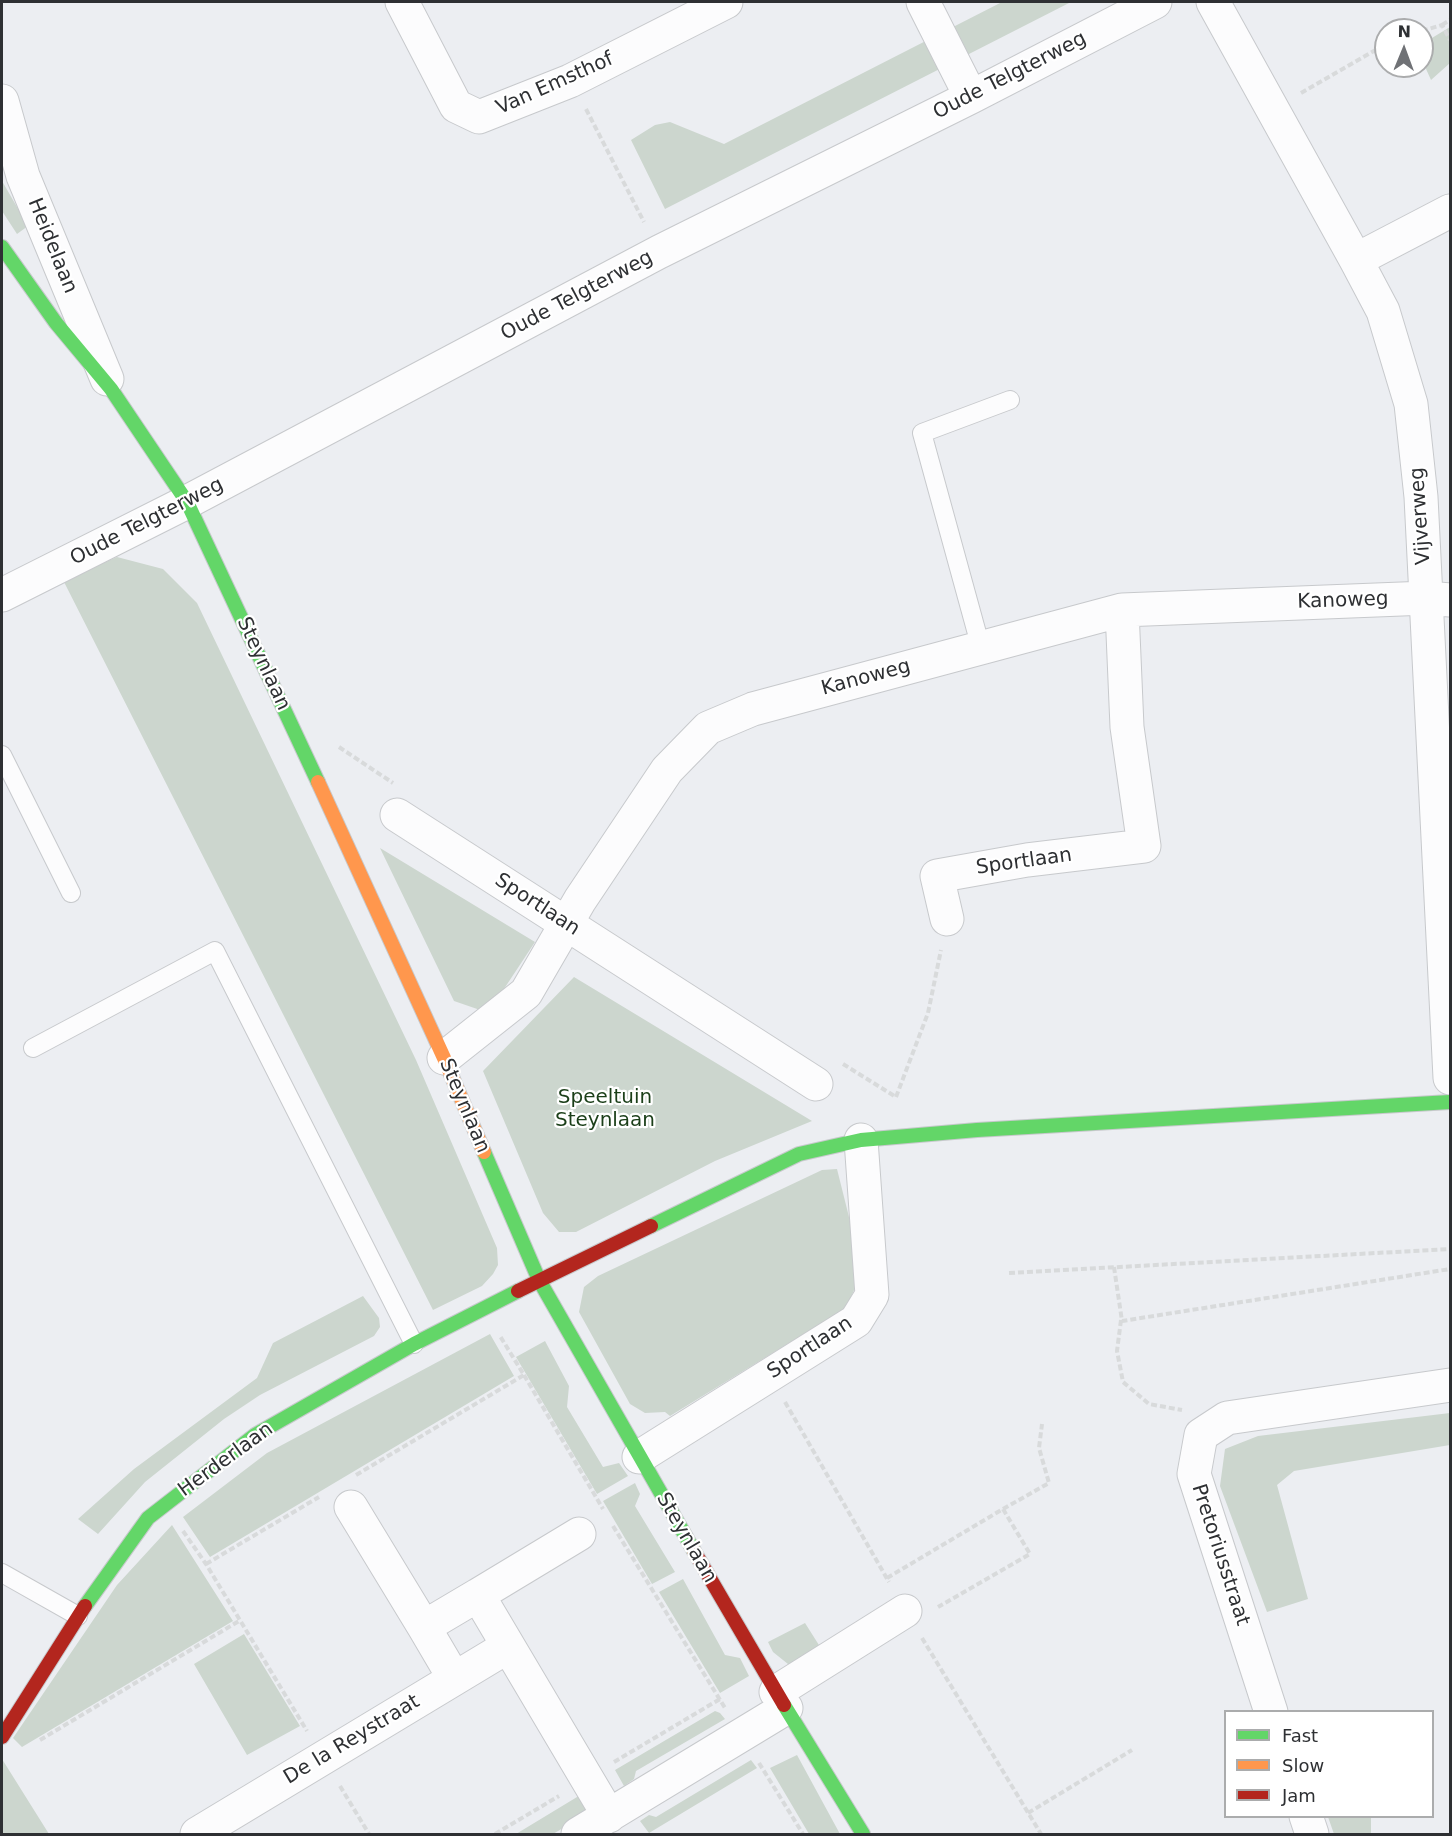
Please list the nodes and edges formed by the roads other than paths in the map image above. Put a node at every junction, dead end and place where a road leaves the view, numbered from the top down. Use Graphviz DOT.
graph roads {
  1 [pos="402,2"];
  2 [pos="726,2"];
  3 [pos="922,2"];
  4 [pos="1155,2"];
  5 [pos="1213,2"];
  6 [pos="971,97"];
  7 [pos="3,112"];
  8 [pos="1450,211"];
  9 [pos="2,247"];
  10 [pos="1356,260"];
  11 [pos="111,389"];
  12 [pos="1010,400"];
  13 [pos="187,502"];
  14 [pos="2,595"];
  15 [pos="1439,599"];
  16 [pos="1122,610"];
  17 [pos="981,648"];
  18 [pos="2,755"];
  19 [pos="398,815"];
  20 [pos="71,893"];
  21 [pos="947,919"];
  22 [pos="567,924"];
  23 [pos="33,1048"];
  24 [pos="444,1058"];
  25 [pos="1450,1078"];
  26 [pos="816,1084"];
  27 [pos="1450,1102"];
  28 [pos="861,1140"];
  29 [pos="539,1280"];
  30 [pos="414,1344"];
  31 [pos="1450,1385"];
  32 [pos="639,1457"];
  33 [pos="343,1492"];
  34 [pos="579,1533"];
  35 [pos="2,1572"];
  36 [pos="478,1595"];
  37 [pos="919,1611"];
  38 [pos="78,1616"];
  39 [pos="424,1627"];
  40 [pos="507,1647"];
  41 [pos="454,1678"];
  42 [pos="781,1700"];
  43 [pos="1270,1710"];
  44 [pos="2,1737"];
  45 [pos="609,1816"];
  46 [pos="1307,1818"];
  47 [pos="197,1834"];
  48 [pos="578,1834"];
  49 [pos="863,1834"];
  50 [pos="1312,1834"];
  1 -- 2 [label="street, Van Emsthof"];
  3 -- 6 [label="street"];
  4 -- 6 [label="street, Oude Telgterweg"];
  5 -- 10 [label="street, Vijverweg"];
  6 -- 13 [label="street, Oude Telgterweg"];
  7 -- 11 [label="street, Heidelaan"];
  8 -- 10 [label="street"];
  9 -- 11 [label="street, Heidelaan"];
  10 -- 15 [label="street, Vijverweg"];
  11 -- 13 [label="street, Heidelaan"];
  12 -- 17 [label="lane"];
  13 -- 14 [label="street, Oude Telgterweg"];
  13 -- 24 [label="street, Steynlaan"];
  15 -- 16 [label="street, Kanoweg"];
  15 -- 25 [label="street, Vijverweg"];
  16 -- 17 [label="street, Kanoweg"];
  16 -- 21 [label="street, Sportlaan"];
  17 -- 22 [label="street, Kanoweg"];
  18 -- 20 [label="lane"];
  19 -- 22 [label="street, Sportlaan"];
  22 -- 24 [label="street, Kanoweg"];
  22 -- 26 [label="street, Sportlaan"];
  23 -- 30 [label="lane"];
  24 -- 29 [label="street, Steynlaan"];
  27 -- 28 [label="street"];
  28 -- 29 [label="street"];
  28 -- 32 [label="street, Sportlaan"];
  29 -- 30 [label="street, Herderlaan"];
  29 -- 32 [label="street, Steynlaan"];
  30 -- 38 [label="street, Herderlaan"];
  31 -- 43 [label="street, Pretoriusstraat"];
  32 -- 42 [label="street, Steynlaan"];
  33 -- 39 [label="street"];
  34 -- 36 [label="street"];
  35 -- 38 [label="lane"];
  36 -- 39 [label="street"];
  36 -- 40 [label="street"];
  37 -- 42 [label="street"];
  38 -- 44 [label="street, Herderlaan"];
  39 -- 41 [label="street"];
  40 -- 41 [label="street, De la Reystraat"];
  40 -- 45 [label="street"];
  41 -- 47 [label="street, De la Reystraat"];
  42 -- 45 [label="street"];
  42 -- 49 [label="street, Steynlaan"];
  45 -- 48 [label="street"];
  46 -- 50 [label="street"];
}
